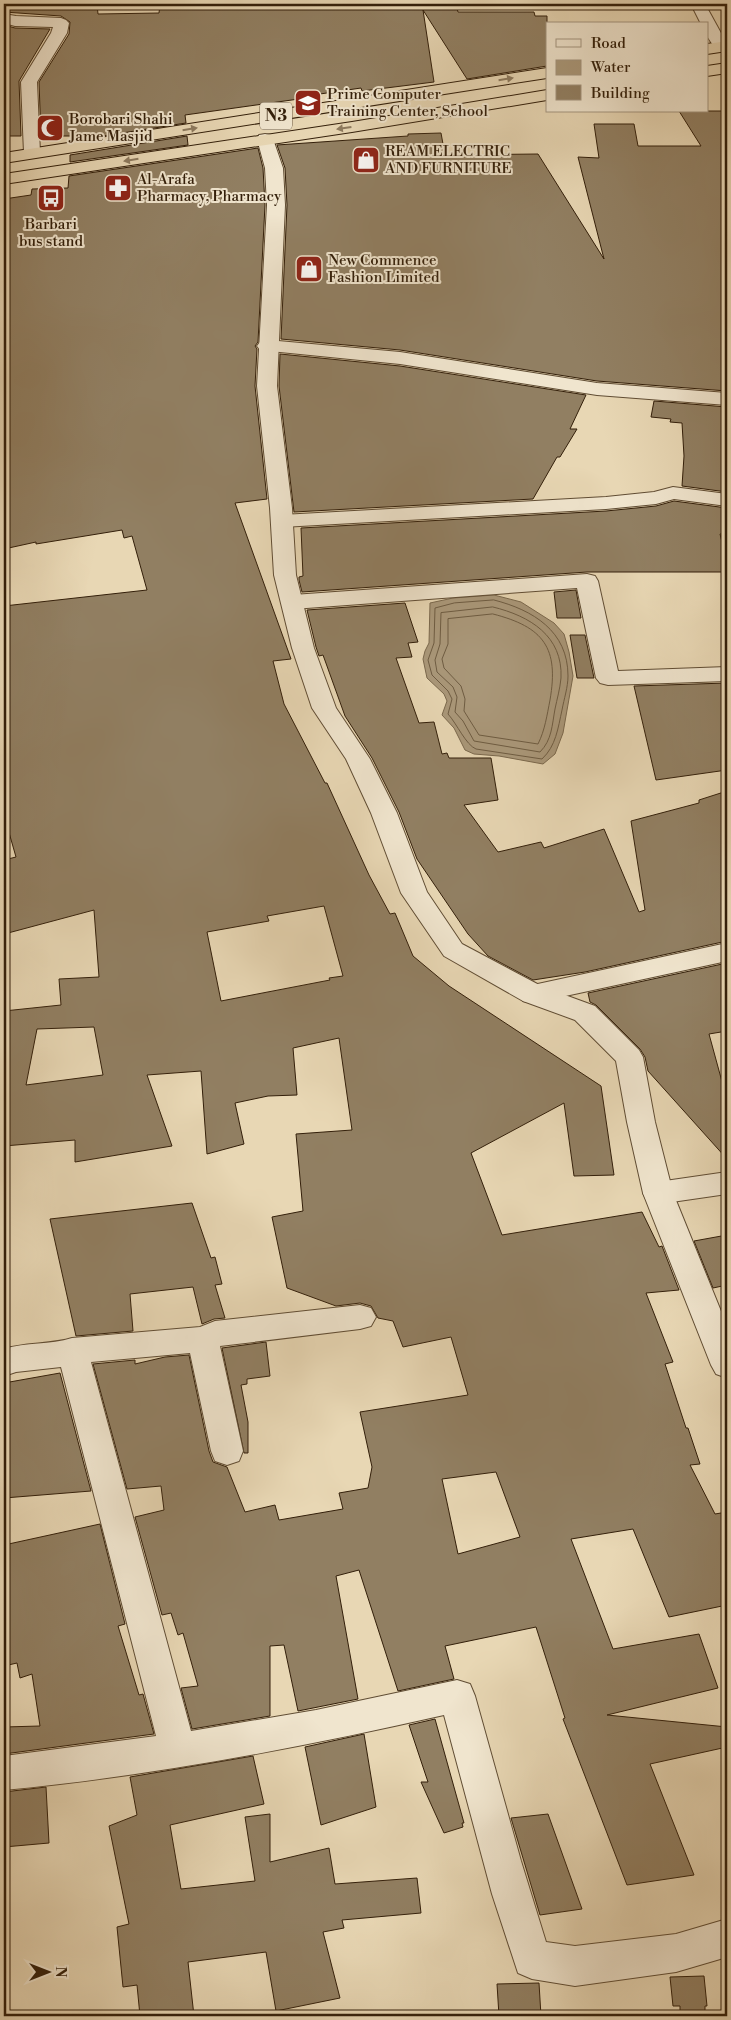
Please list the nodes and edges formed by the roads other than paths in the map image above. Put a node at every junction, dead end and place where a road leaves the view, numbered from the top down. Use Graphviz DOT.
graph roads {
  1 [pos="17,4"];
  2 [pos="698,4"];
  3 [pos="9,20"];
  4 [pos="706,22"];
  5 [pos="708,26"];
  6 [pos="718,47"];
  7 [pos="727,68"];
  8 [pos="708,71"];
  9 [pos="546,73"];
  10 [pos="546,95"];
  11 [pos="265,140"];
  12 [pos="32,153"];
  13 [pos="4,158"];
  14 [pos="4,179"];
  15 [pos="267,346"];
  16 [pos="727,399"];
  17 [pos="727,500"];
  18 [pos="282,521"];
  19 [pos="293,602"];
  20 [pos="727,674"];
  21 [pos="727,952"];
  22 [pos="533,994"];
  23 [pos="727,1183"];
  24 [pos="658,1193"];
  25 [pos="360,1317"];
  26 [pos="203,1339"];
  27 [pos="72,1351"];
  28 [pos="4,1363"];
  29 [pos="727,1365"];
  30 [pos="227,1451"];
  31 [pos="178,1750"];
  32 [pos="4,1773"];
  33 [pos="727,1938"];
  1 -- 3 [label="street"];
  2 -- 4 [label="street"];
  3 -- 12 [label="street"];
  5 -- 6 [label="street"];
  7 -- 8 [label="highway"];
  12 -- 9 [label="highway, N3, one-way"];
  10 -- 11 [label="highway, N3, one-way"];
  11 -- 14 [label="highway, N3, one-way"];
  11 -- 15 [label="street"];
  12 -- 13 [label="highway, N3"];
  15 -- 16 [label="street"];
  15 -- 18 [label="street"];
  17 -- 18 [label="street"];
  18 -- 19 [label="street"];
  19 -- 20 [label="street"];
  19 -- 22 [label="street"];
  21 -- 22 [label="street"];
  22 -- 24 [label="street"];
  23 -- 24 [label="street"];
  24 -- 29 [label="street"];
  25 -- 26 [label="street"];
  26 -- 27 [label="street"];
  26 -- 30 [label="street"];
  27 -- 28 [label="street"];
  27 -- 31 [label="street"];
  31 -- 32 [label="street"];
  31 -- 33 [label="street"];
}
